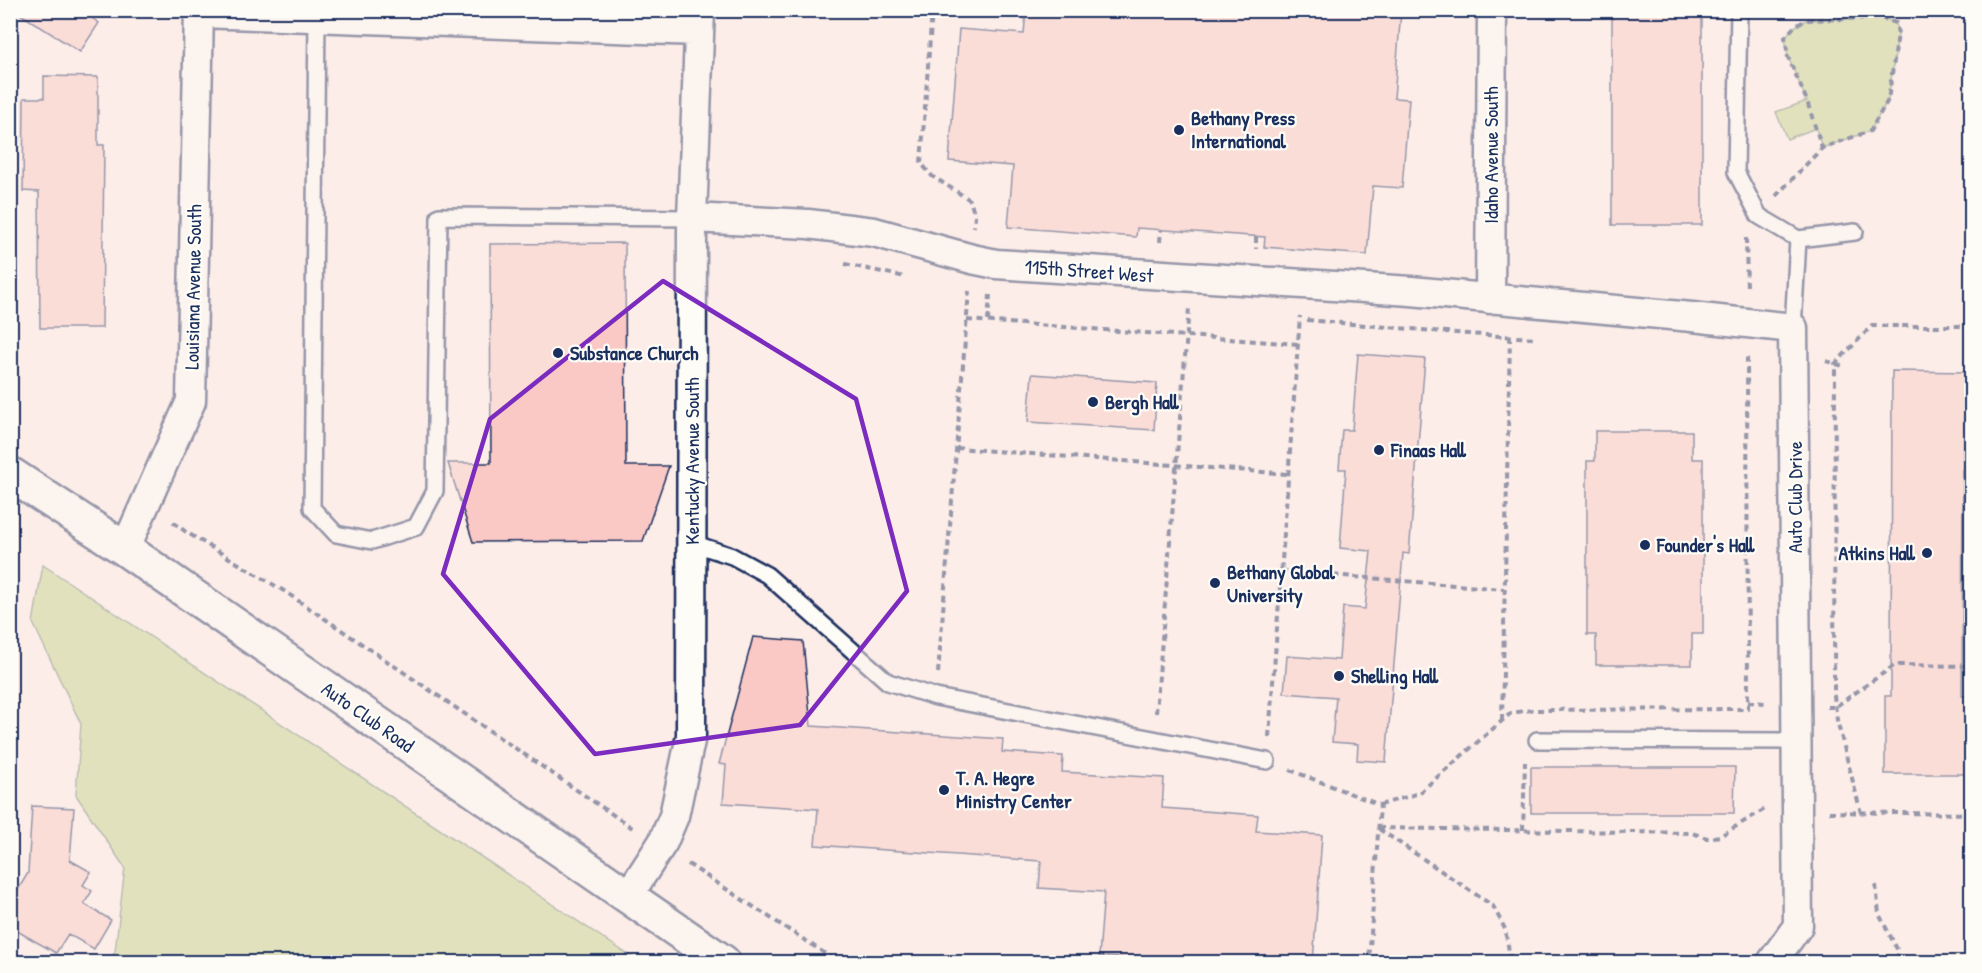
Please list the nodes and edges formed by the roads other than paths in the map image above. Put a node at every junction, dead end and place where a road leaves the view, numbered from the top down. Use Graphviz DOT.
graph roads {
  1 [pos="1492,10"];
  2 [pos="1739,10"];
  3 [pos="199,12"];
  4 [pos="317,17"];
  5 [pos="700,21"];
  6 [pos="692,218"];
  7 [pos="1855,232"];
  8 [pos="1798,239"];
  9 [pos="1490,299"];
  10 [pos="1793,328"];
  11 [pos="10,474"];
  12 [pos="692,543"];
  13 [pos="125,549"];
  14 [pos="1538,740"];
  15 [pos="1797,741"];
  16 [pos="1267,761"];
  17 [pos="627,896"];
  18 [pos="723,963"];
  19 [pos="1772,963"];
  1 -- 9 [label="street, Idaho Avenue South"];
  2 -- 8 [label="lane"];
  3 -- 4 [label="street"];
  3 -- 13 [label="street, Louisiana Avenue South"];
  4 -- 5 [label="street"];
  4 -- 6 [label="lane"];
  5 -- 6 [label="street, Kentucky Avenue South"];
  6 -- 9 [label="street, 115th Street West"];
  6 -- 12 [label="street, Kentucky Avenue South"];
  7 -- 8 [label="lane"];
  8 -- 10 [label="lane"];
  9 -- 10 [label="street"];
  10 -- 15 [label="street, Auto Club Drive"];
  11 -- 13 [label="street, Auto Club Road"];
  12 -- 16 [label="lane"];
  12 -- 17 [label="street, Kentucky Avenue South"];
  13 -- 17 [label="street, Auto Club Road"];
  14 -- 15 [label="lane"];
  15 -- 19 [label="street, Auto Club Drive"];
  17 -- 18 [label="street, Auto Club Road"];
}
